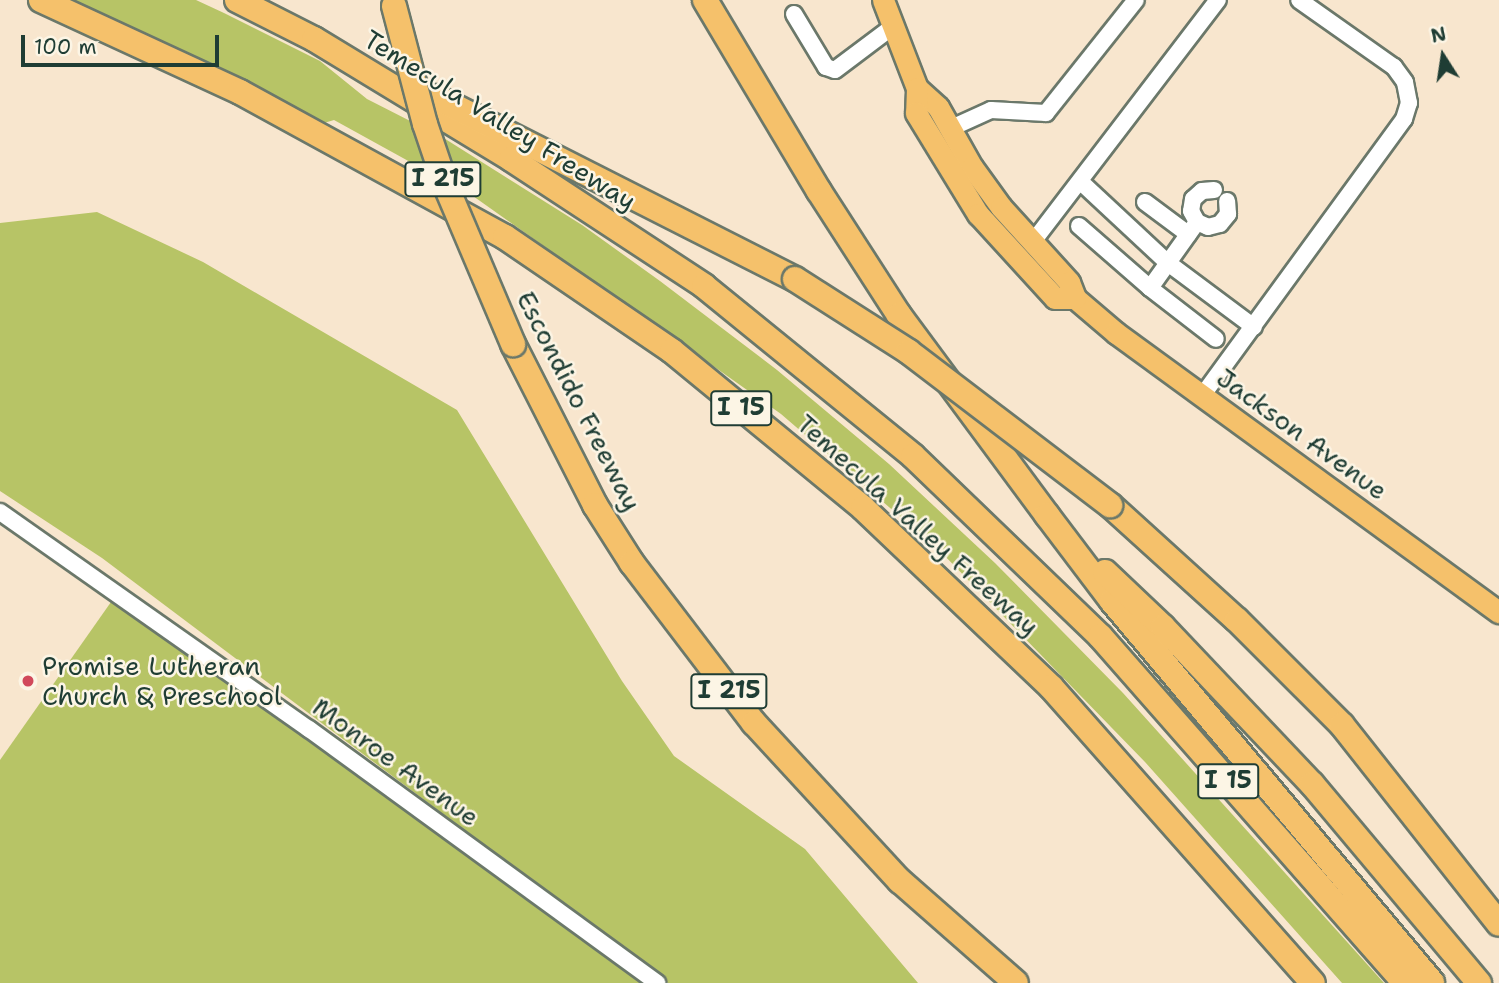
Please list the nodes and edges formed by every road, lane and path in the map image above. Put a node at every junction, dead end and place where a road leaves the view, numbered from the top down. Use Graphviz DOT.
graph roads {
  1 [pos="41,0"];
  2 [pos="237,0"];
  3 [pos="705,0"];
  4 [pos="883,0"];
  5 [pos="1136,0"];
  6 [pos="1218,0"];
  7 [pos="1299,0"];
  8 [pos="393,3"];
  9 [pos="794,14"];
  10 [pos="892,27"];
  11 [pos="314,39"];
  12 [pos="917,88"];
  13 [pos="949,129"];
  14 [pos="932,143"];
  15 [pos="1081,182"];
  16 [pos="1214,190"];
  17 [pos="1227,201"];
  18 [pos="1145,202"];
  19 [pos="1079,226"];
  20 [pos="1192,228"];
  21 [pos="1032,243"];
  22 [pos="1168,263"];
  23 [pos="1150,288"];
  24 [pos="1075,298"];
  25 [pos="1254,327"];
  26 [pos="1216,340"];
  27 [pos="1202,396"];
  28 [pos="0,512"];
  29 [pos="1047,515"];
  30 [pos="1499,612"];
  31 [pos="1499,924"];
  32 [pos="657,983"];
  33 [pos="1016,983"];
  34 [pos="1313,983"];
  35 [pos="1405,983"];
  36 [pos="1432,983"];
  37 [pos="1479,983"];
  1 -- 34 [label="highway, Temecula Valley Freeway / I 15"];
  2 -- 11 [label="highway, Temecula Valley Freeway / I 15"];
  3 -- 29 [label="highway"];
  4 -- 10 [label="main road, Jackson Avenue"];
  5 -- 13 [label="street"];
  6 -- 15 [label="street"];
  7 -- 25 [label="street"];
  8 -- 33 [label="highway, Escondido Freeway / I 215, bridge"];
  9 -- 10 [label="street"];
  10 -- 12 [label="main road, Jackson Avenue"];
  11 -- 31 [label="highway, bridge"];
  11 -- 35 [label="highway, Temecula Valley Freeway / I 15"];
  12 -- 13 [label="main road, Jackson Avenue"];
  12 -- 14 [label="main road, Jackson Avenue"];
  13 -- 21 [label="main road, Jackson Avenue"];
  14 -- 21 [label="main road"];
  14 -- 24 [label="main road, Jackson Avenue"];
  15 -- 21 [label="street"];
  15 -- 22 [label="street"];
  16 -- 20 [label="street"];
  17 -- 20 [label="street"];
  18 -- 20 [label="street"];
  19 -- 23 [label="street"];
  20 -- 22 [label="street"];
  21 -- 24 [label="main road, Jackson Avenue"];
  22 -- 23 [label="street"];
  22 -- 25 [label="street"];
  23 -- 26 [label="street"];
  24 -- 27 [label="main road, Jackson Avenue"];
  25 -- 27 [label="street"];
  27 -- 30 [label="main road, Jackson Avenue"];
  28 -- 32 [label="street, Monroe Avenue"];
  29 -- 36 [label="highway"];
  29 -- 37 [label="highway"];
}
